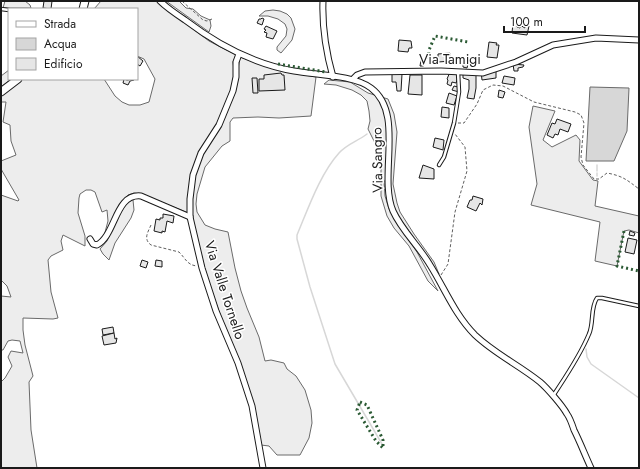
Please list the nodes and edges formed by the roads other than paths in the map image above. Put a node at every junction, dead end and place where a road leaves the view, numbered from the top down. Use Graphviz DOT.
graph roads {
  1 [pos="160,1"];
  2 [pos="323,1"];
  3 [pos="639,40"];
  4 [pos="239,54"];
  5 [pos="458,72"];
  6 [pos="333,77"];
  7 [pos="353,79"];
  8 [pos="17,80"];
  9 [pos="1,92"];
  10 [pos="439,165"];
  11 [pos="190,216"];
  12 [pos="90,239"];
  13 [pos="639,306"];
  14 [pos="553,397"];
  15 [pos="265,467"];
  16 [pos="591,468"];
  1 -- 4 [label="street, Via Sangro"];
  2 -- 6 [label="street"];
  3 -- 5 [label="street, Via Tamigi"];
  4 -- 6 [label="street, Via Sangro"];
  4 -- 11 [label="street, Via Valle Tornello"];
  5 -- 7 [label="street, Via Tamigi"];
  5 -- 10 [label="lane"];
  6 -- 7 [label="street, Via Sangro"];
  7 -- 14 [label="street, Via Sangro"];
  8 -- 9 [label="street"];
  11 -- 12 [label="street"];
  11 -- 15 [label="street, Via Valle Tornello"];
  13 -- 14 [label="lane"];
  14 -- 16 [label="street, Via Sangro"];
}
